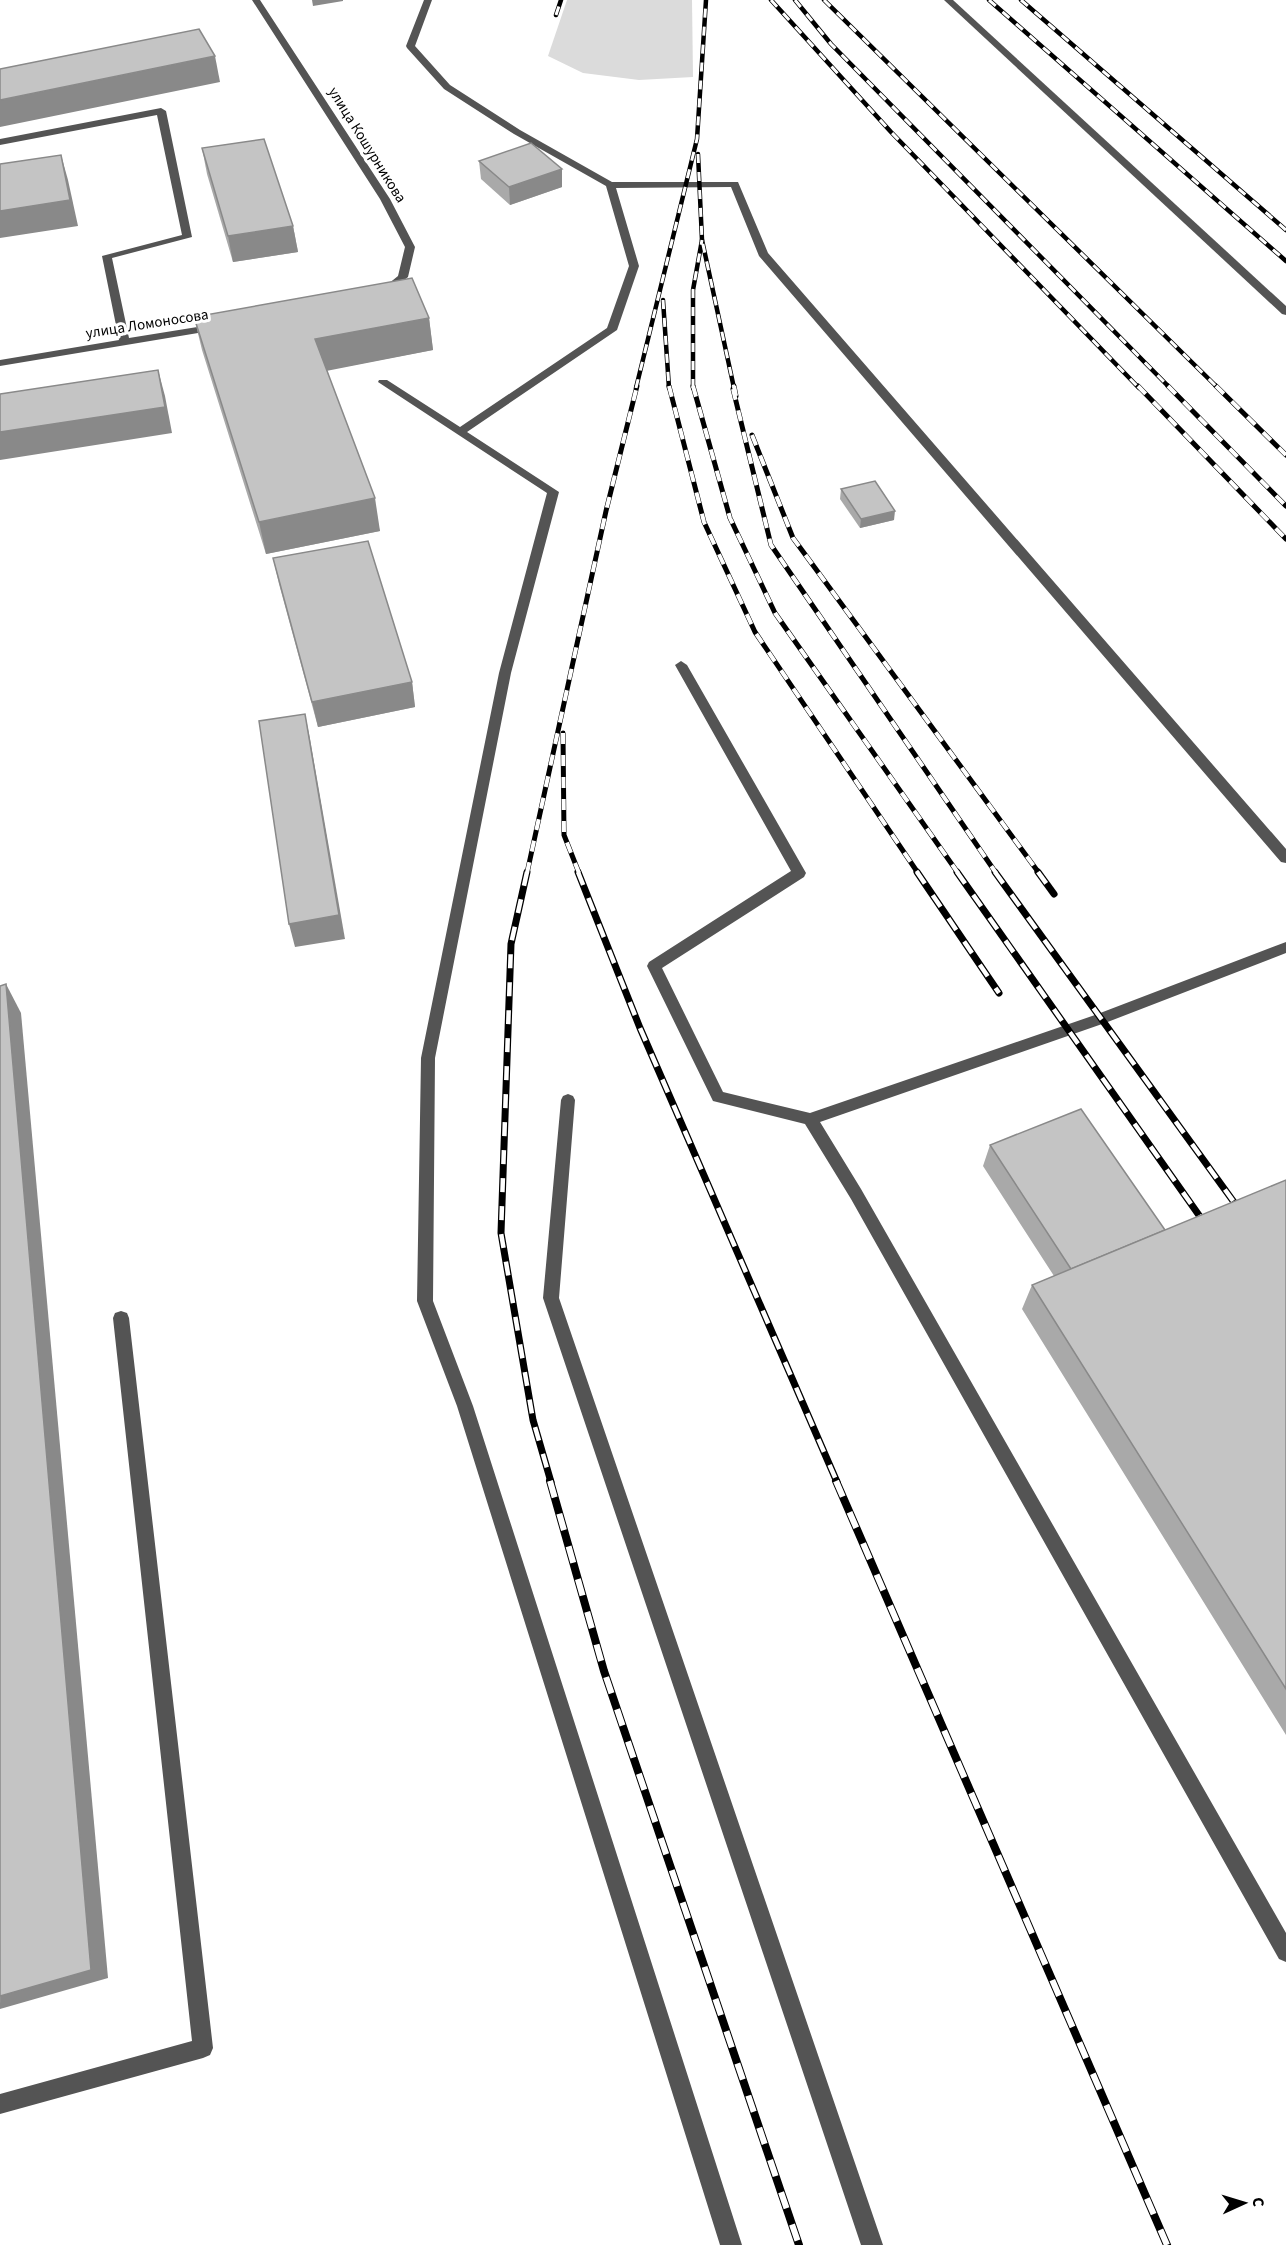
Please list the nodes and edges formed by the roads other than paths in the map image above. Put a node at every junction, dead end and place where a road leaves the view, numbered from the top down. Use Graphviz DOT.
graph roads {
  1 [pos="256,0"];
  2 [pos="428,0"];
  3 [pos="948,0"];
  4 [pos="0,142"];
  5 [pos="610,185"];
  6 [pos="369,302"];
  7 [pos="1286,312"];
  8 [pos="230,325"];
  9 [pos="124,342"];
  10 [pos="0,363"];
  11 [pos="383,382"];
  12 [pos="459,432"];
  13 [pos="681,665"];
  14 [pos="1286,858"];
  15 [pos="1286,947"];
  16 [pos="568,1100"];
  17 [pos="810,1119"];
  18 [pos="121,1318"];
  19 [pos="1286,1952"];
  20 [pos="0,2104"];
  21 [pos="731,2245"];
  22 [pos="872,2245"];
  1 -- 6 [label="street, улица Кошурникова"];
  2 -- 5 [label="street"];
  3 -- 7 [label="street"];
  4 -- 9 [label="street"];
  5 -- 12 [label="street"];
  5 -- 14 [label="street"];
  8 -- 9 [label="street, улица Ломоносова"];
  9 -- 10 [label="street, улица Ломоносова"];
  11 -- 12 [label="street"];
  12 -- 21 [label="street"];
  13 -- 17 [label="street"];
  15 -- 17 [label="street"];
  16 -- 22 [label="street"];
  17 -- 19 [label="street"];
  18 -- 20 [label="street"];
}
